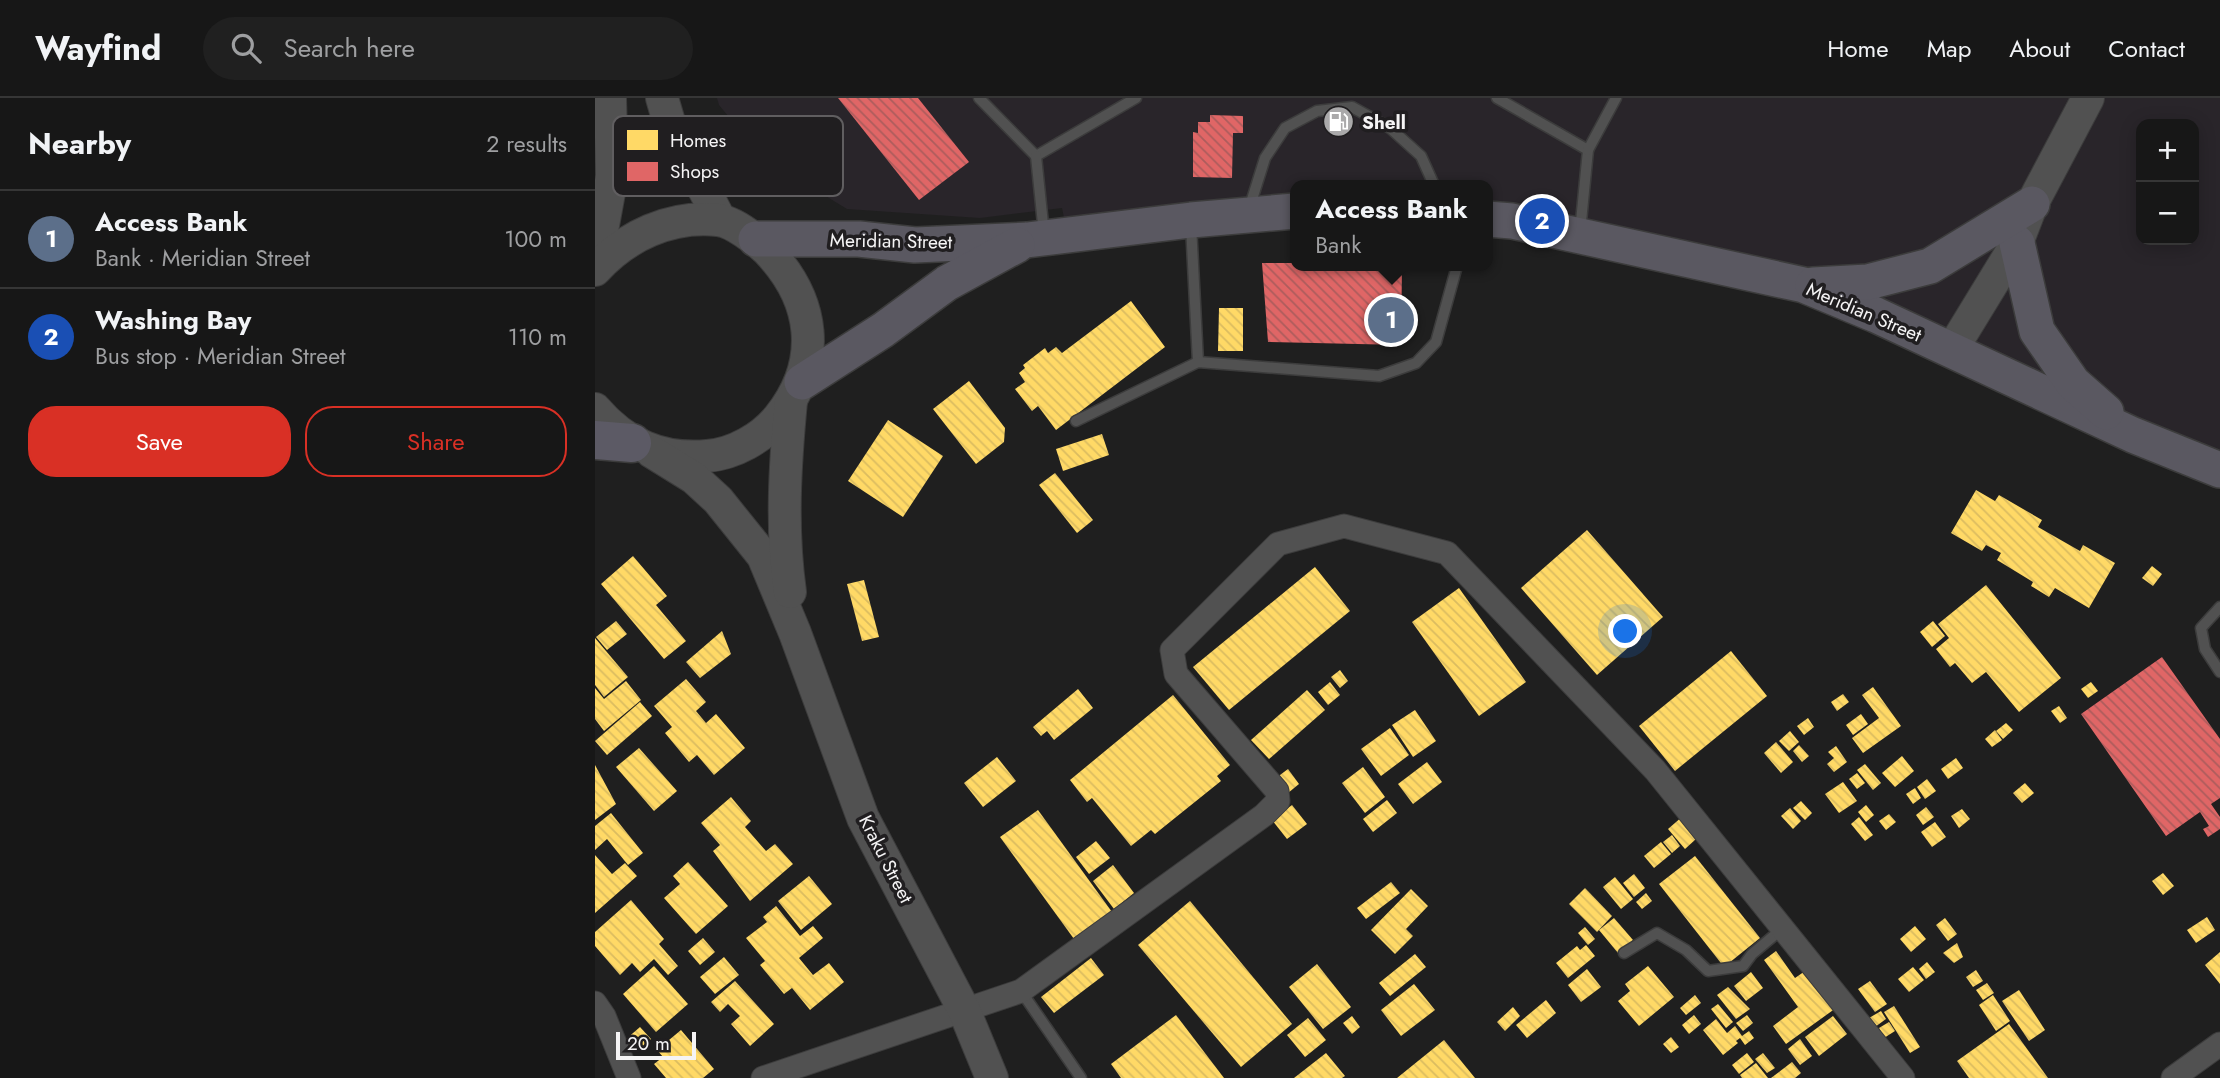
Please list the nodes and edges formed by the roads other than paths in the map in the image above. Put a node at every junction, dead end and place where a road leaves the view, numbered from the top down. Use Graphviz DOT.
graph roads {
  1 [pos="610,98"];
  2 [pos="662,98"];
  3 [pos="979,98"];
  4 [pos="1136,98"];
  5 [pos="1497,98"];
  6 [pos="1616,98"];
  7 [pos="2088,98"];
  8 [pos="667,116"];
  9 [pos="1588,150"];
  10 [pos="1035,156"];
  11 [pos="1432,180"];
  12 [pos="708,196"];
  13 [pos="2032,204"];
  14 [pos="1290,211"];
  15 [pos="1248,215"];
  16 [pos="720,220"];
  17 [pos="1191,220"];
  18 [pos="1493,220"];
  19 [pos="1580,235"];
  20 [pos="755,239"];
  21 [pos="1036,239"];
  22 [pos="2017,243"];
  23 [pos="595,270"];
  24 [pos="1456,271"];
  25 [pos="1804,285"];
  26 [pos="1951,351"];
  27 [pos="1198,362"];
  28 [pos="797,392"];
  29 [pos="595,409"];
  30 [pos="1076,421"];
  31 [pos="2133,435"];
  32 [pos="595,440"];
  33 [pos="642,447"];
  34 [pos="2220,470"];
  35 [pos="2220,607"];
  36 [pos="795,633"];
  37 [pos="2220,672"];
  38 [pos="1783,928"];
  39 [pos="1624,953"];
  40 [pos="1021,991"];
  41 [pos="595,1003"];
  42 [pos="964,1010"];
  43 [pos="2220,1044"];
  44 [pos="2177,1077"];
  45 [pos="629,1078"];
  46 [pos="763,1078"];
  47 [pos="992,1078"];
  48 [pos="1081,1078"];
  49 [pos="1903,1078"];
  1 -- 23 [label="main road"];
  2 -- 8 [label="main road"];
  3 -- 10 [label="lane"];
  4 -- 10 [label="lane"];
  5 -- 9 [label="lane"];
  6 -- 9 [label="lane"];
  7 -- 13 [label="main road"];
  9 -- 19 [label="lane"];
  10 -- 21 [label="lane"];
  11 -- 15 [label="lane"];
  12 -- 16 [label="main road"];
  13 -- 22 [label="main road"];
  13 -- 25 [label="main road"];
  14 -- 15 [label="main road, Meridian Street"];
  15 -- 17 [label="main road, Meridian Street"];
  16 -- 20 [label="main road, Kraku Street"];
  16 -- 23 [label="main road"];
  17 -- 21 [label="main road, Meridian Street"];
  17 -- 27 [label="lane"];
  18 -- 19 [label="main road, Meridian Street"];
  19 -- 25 [label="main road, Meridian Street"];
  20 -- 21 [label="main road, Meridian Street"];
  20 -- 28 [label="main road, Kraku Street"];
  21 -- 28 [label="main road, Meridian Street"];
  22 -- 26 [label="main road"];
  22 -- 31 [label="main road"];
  24 -- 27 [label="lane"];
  25 -- 26 [label="main road, Meridian Street"];
  26 -- 31 [label="main road, Meridian Street"];
  27 -- 30 [label="lane"];
  28 -- 33 [label="main road"];
  28 -- 36 [label="main road, Kraku Street"];
  29 -- 33 [label="main road, Kraku Street"];
  31 -- 34 [label="main road, Meridian Street"];
  32 -- 33 [label="highway"];
  33 -- 36 [label="main road, Kraku Street"];
  35 -- 37 [label="lane"];
  36 -- 42 [label="main road, Kraku Street"];
  38 -- 39 [label="lane"];
  38 -- 40 [label="street"];
  38 -- 49 [label="street"];
  40 -- 42 [label="street"];
  40 -- 48 [label="lane"];
  41 -- 45 [label="street"];
  42 -- 46 [label="street"];
  42 -- 47 [label="main road, Kraku Street"];
  43 -- 44 [label="street"];
}
